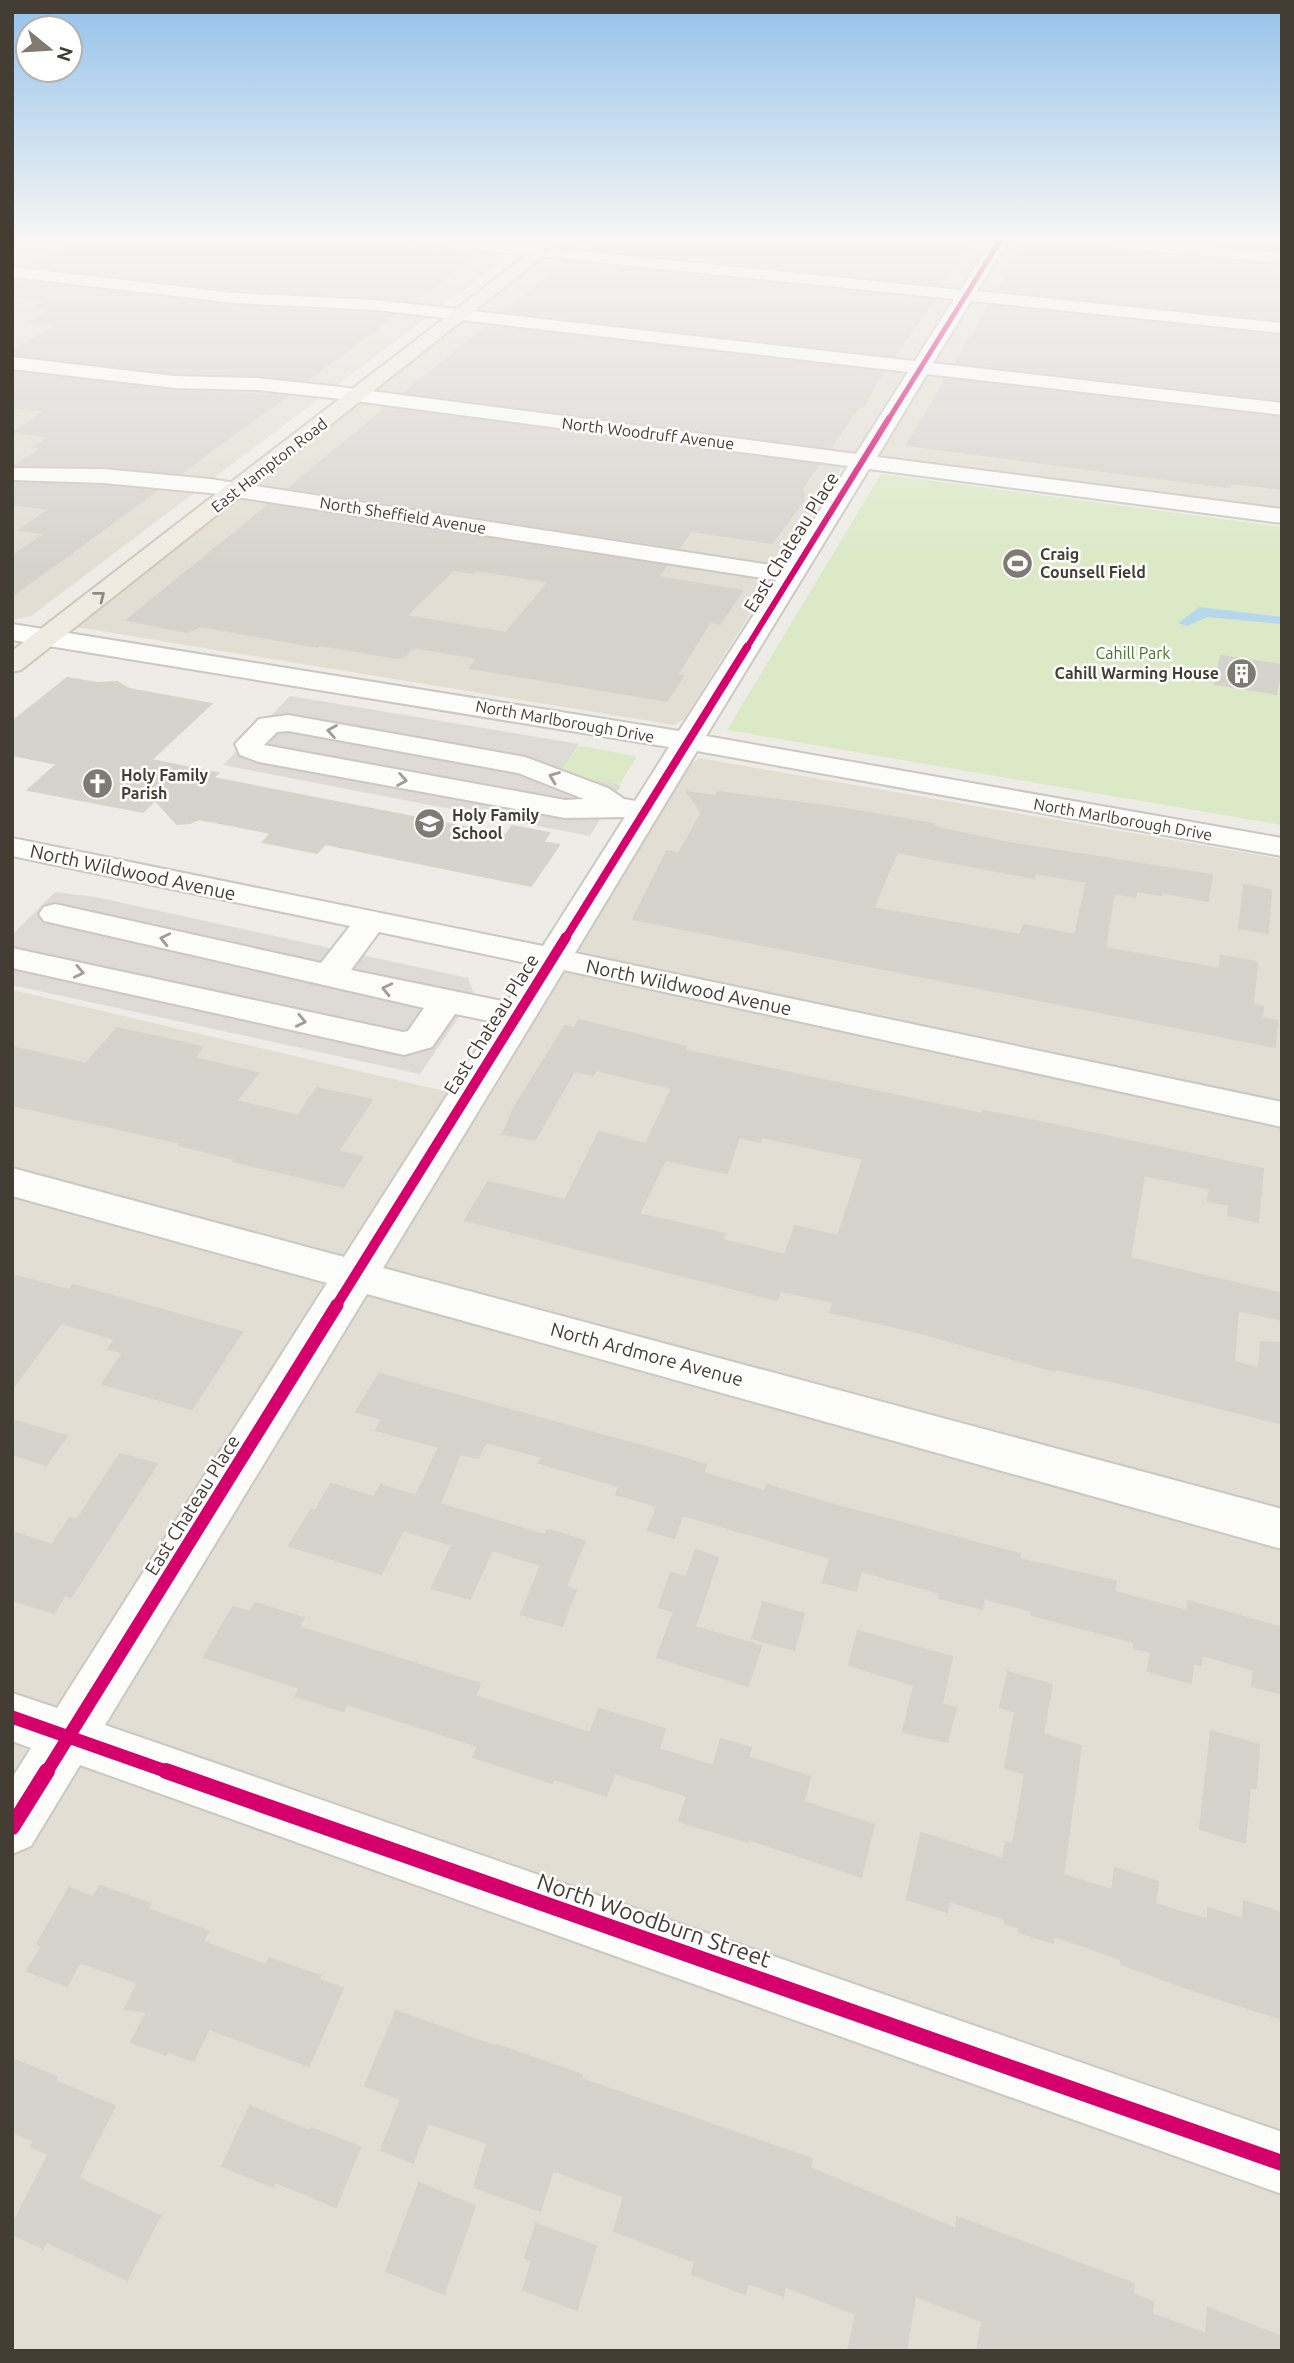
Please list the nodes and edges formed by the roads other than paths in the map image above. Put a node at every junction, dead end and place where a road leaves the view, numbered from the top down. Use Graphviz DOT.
graph roads {
  1 [pos="389,349"];
  2 [pos="417,349"];
  3 [pos="767,349"];
  4 [pos="932,349"];
  5 [pos="12,363"];
  6 [pos="921,367"];
  7 [pos="332,392"];
  8 [pos="357,396"];
  9 [pos="1282,409"];
  10 [pos="863,461"];
  11 [pos="12,474"];
  12 [pos="210,486"];
  13 [pos="237,490"];
  14 [pos="1282,516"];
  15 [pos="792,575"];
  16 [pos="70,593"];
  17 [pos="25,631"];
  18 [pos="12,664"];
  19 [pos="427,698"];
  20 [pos="387,741"];
  21 [pos="686,741"];
  22 [pos="630,808"];
  23 [pos="12,847"];
  24 [pos="1282,847"];
  25 [pos="104,866"];
  26 [pos="55,914"];
  27 [pos="371,921"];
  28 [pos="12,957"];
  29 [pos="553,958"];
  30 [pos="329,976"];
  31 [pos="446,1002"];
  32 [pos="517,1015"];
  33 [pos="1282,1115"];
  34 [pos="12,1182"];
  35 [pos="356,1274"];
  36 [pos="1282,1529"];
  37 [pos="12,1717"];
  38 [pos="68,1737"];
  39 [pos="12,1827"];
  40 [pos="1282,2163"];
  1 -- 7 [label="main road, East Hampton Road"];
  2 -- 8 [label="main road, East Hampton Road"];
  3 -- 6 [label="street"];
  4 -- 6 [label="street, East Chateau Place"];
  5 -- 7 [label="street, North Woodruff Avenue"];
  6 -- 9 [label="street"];
  6 -- 10 [label="street, East Chateau Place"];
  7 -- 8 [label="street, North Woodruff Avenue"];
  7 -- 12 [label="main road, East Hampton Road"];
  8 -- 10 [label="street, North Woodruff Avenue"];
  8 -- 13 [label="main road, East Hampton Road"];
  10 -- 14 [label="street, North Woodruff Avenue"];
  10 -- 15 [label="street, East Chateau Place"];
  11 -- 12 [label="street, North Sheffield Avenue"];
  12 -- 13 [label="street, North Sheffield Avenue"];
  12 -- 16 [label="main road, East Hampton Road"];
  13 -- 15 [label="street, North Sheffield Avenue"];
  17 -- 13 [label="main road, East Hampton Road, one-way"];
  15 -- 21 [label="street, East Chateau Place"];
  17 -- 18 [label="main road, East Hampton Road"];
  17 -- 19 [label="street, North Marlborough Drive"];
  19 -- 20 [label="street"];
  19 -- 21 [label="street, North Marlborough Drive"];
  22 -- 20 [label="street, one-way"];
  20 -- 22 [label="street, one-way"];
  21 -- 22 [label="street, East Chateau Place"];
  21 -- 24 [label="street, North Marlborough Drive"];
  22 -- 29 [label="street, East Chateau Place"];
  23 -- 25 [label="street, North Wildwood Avenue"];
  25 -- 26 [label="street"];
  25 -- 27 [label="street, North Wildwood Avenue"];
  26 -- 28 [label="street"];
  30 -- 26 [label="street, one-way"];
  27 -- 29 [label="street, North Wildwood Avenue"];
  27 -- 30 [label="street"];
  28 -- 31 [label="street, one-way"];
  29 -- 32 [label="street, East Chateau Place"];
  29 -- 33 [label="street, North Wildwood Avenue"];
  31 -- 30 [label="street, one-way"];
  31 -- 32 [label="street"];
  32 -- 35 [label="street, East Chateau Place"];
  34 -- 35 [label="street, North Ardmore Avenue"];
  35 -- 36 [label="street, North Ardmore Avenue"];
  35 -- 38 [label="street, East Chateau Place"];
  37 -- 38 [label="street, North Woodburn Street"];
  38 -- 39 [label="street, East Chateau Place"];
  38 -- 40 [label="street, North Woodburn Street"];
}
